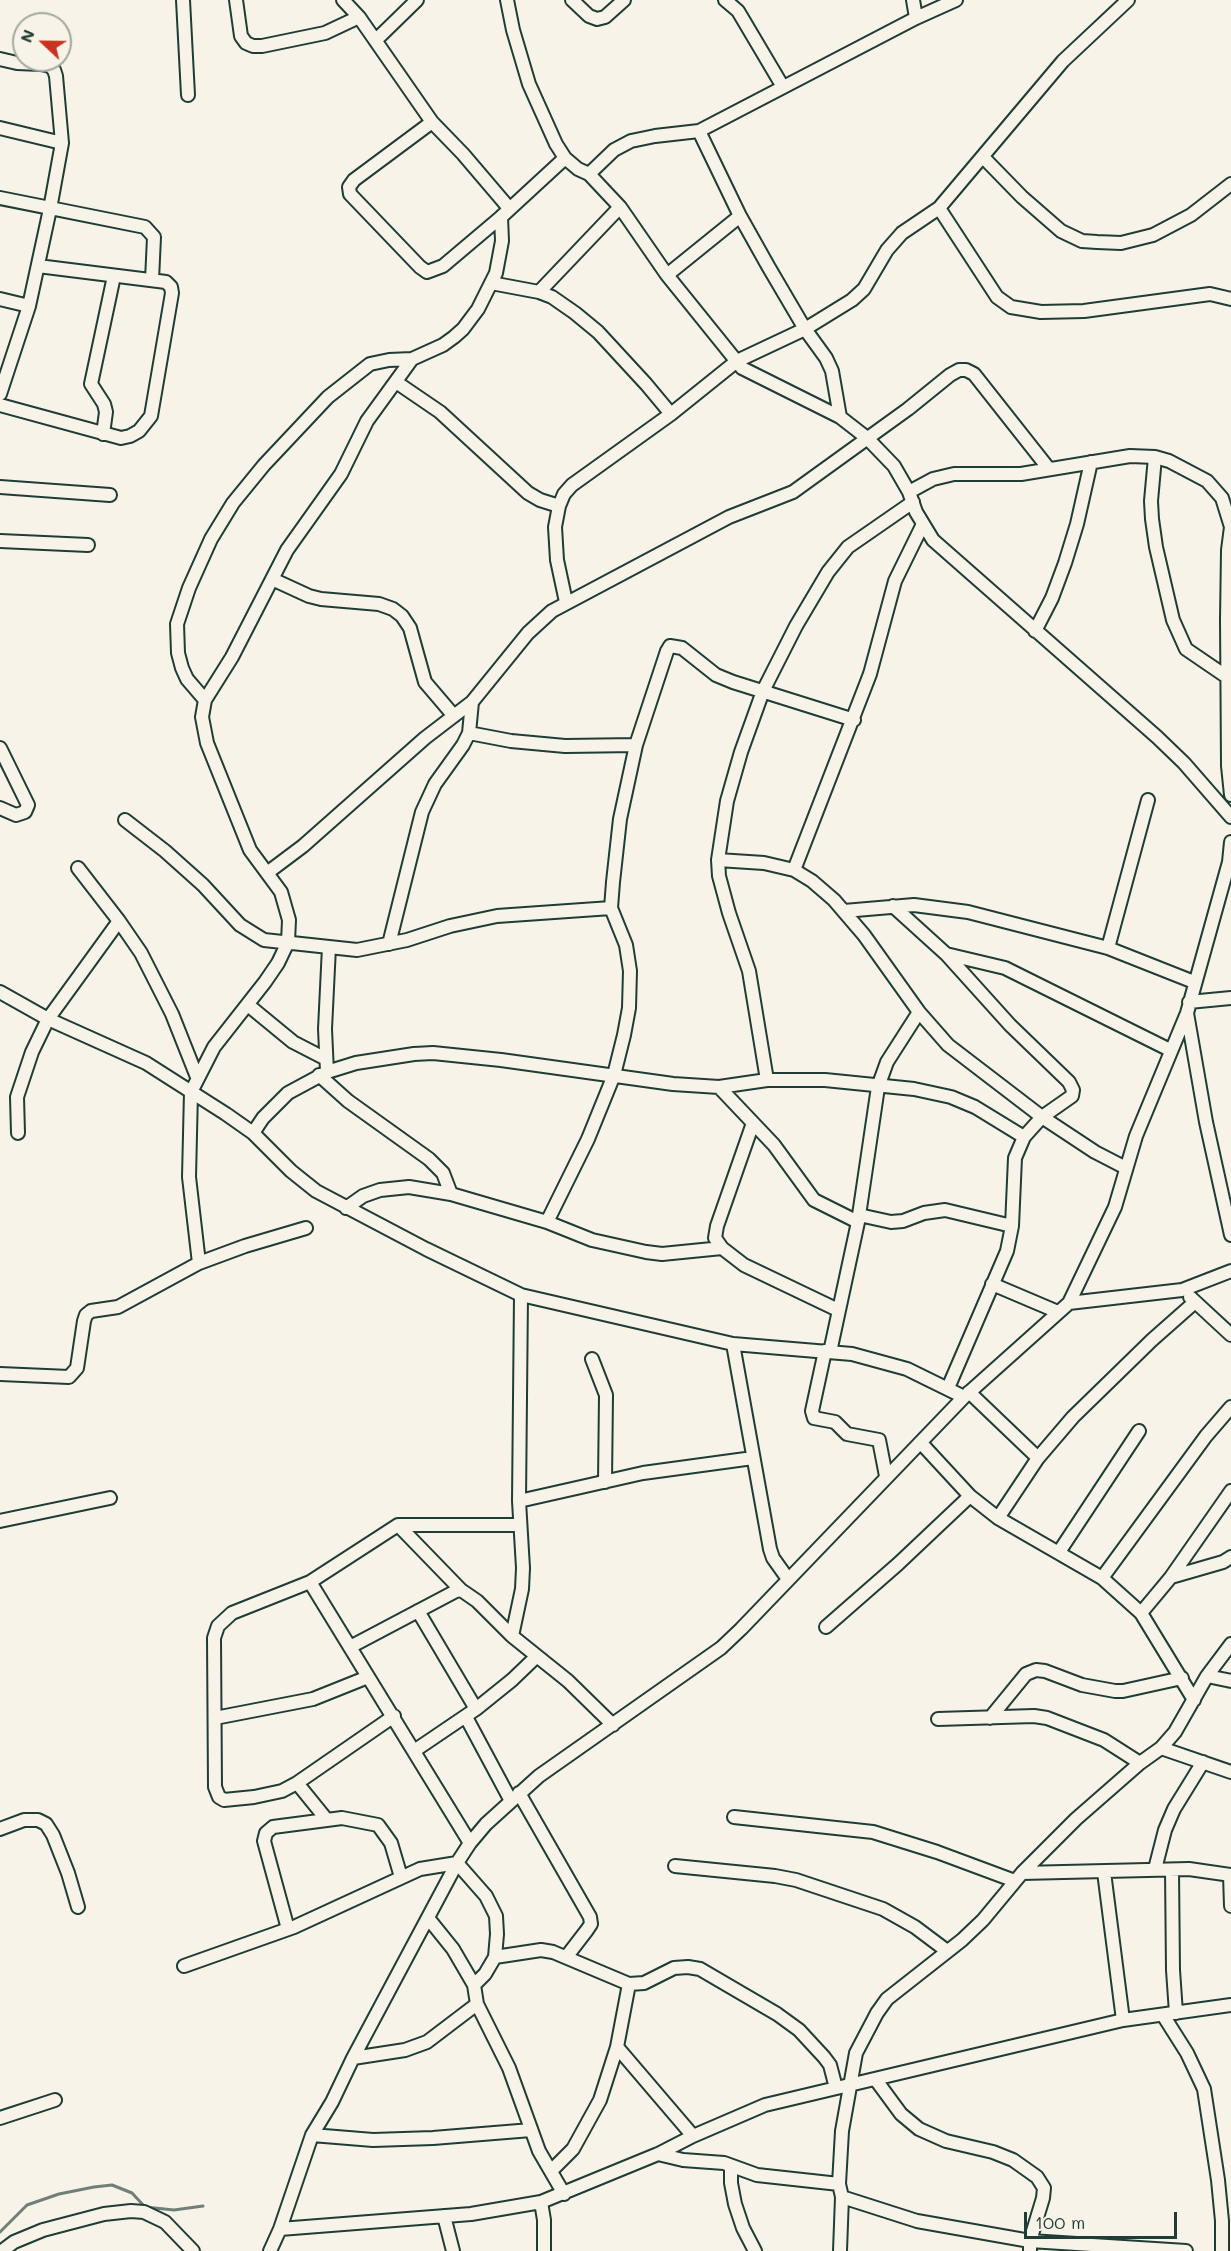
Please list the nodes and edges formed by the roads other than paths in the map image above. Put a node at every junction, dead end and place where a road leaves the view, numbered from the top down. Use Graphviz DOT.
graph roads {
  1 [pos="183,0"];
  2 [pos="236,0"];
  3 [pos="344,0"];
  4 [pos="417,0"];
  5 [pos="507,0"];
  6 [pos="572,0"];
  7 [pos="624,0"];
  8 [pos="725,0"];
  9 [pos="913,0"];
  10 [pos="956,0"];
  11 [pos="1128,0"];
  12 [pos="1112,6"];
  13 [pos="359,17"];
  14 [pos="916,18"];
  15 [pos="376,40"];
  16 [pos="0,59"];
  17 [pos="783,87"];
  18 [pos="188,95"];
  19 [pos="432,122"];
  20 [pos="0,128"];
  21 [pos="699,131"];
  22 [pos="62,143"];
  23 [pos="983,157"];
  24 [pos="565,158"];
  25 [pos="590,174"];
  26 [pos="1231,184"];
  27 [pos="0,198"];
  28 [pos="620,207"];
  29 [pos="939,208"];
  30 [pos="50,209"];
  31 [pos="505,212"];
  32 [pos="740,216"];
  33 [pos="38,266"];
  34 [pos="668,275"];
  35 [pos="114,276"];
  36 [pos="152,280"];
  37 [pos="491,283"];
  38 [pos="539,292"];
  39 [pos="0,299"];
  40 [pos="1231,300"];
  41 [pos="28,306"];
  42 [pos="805,329"];
  43 [pos="412,359"];
  44 [pos="737,361"];
  45 [pos="4,372"];
  46 [pos="396,382"];
  47 [pos="0,394"];
  48 [pos="0,405"];
  49 [pos="671,414"];
  50 [pos="840,417"];
  51 [pos="103,434"];
  52 [pos="867,438"];
  53 [pos="1155,457"];
  54 [pos="1091,462"];
  55 [pos="1049,469"];
  56 [pos="0,487"];
  57 [pos="110,495"];
  58 [pos="911,497"];
  59 [pos="559,506"];
  60 [pos="923,524"];
  61 [pos="0,542"];
  62 [pos="88,545"];
  63 [pos="272,579"];
  64 [pos="566,602"];
  65 [pos="1035,631"];
  66 [pos="1229,677"];
  67 [pos="764,691"];
  68 [pos="205,700"];
  69 [pos="472,702"];
  70 [pos="454,716"];
  71 [pos="854,720"];
  72 [pos="469,733"];
  73 [pos="636,745"];
  74 [pos="0,748"];
  75 [pos="1230,766"];
  76 [pos="1231,795"];
  77 [pos="1148,800"];
  78 [pos="0,807"];
  79 [pos="1231,817"];
  80 [pos="125,820"];
  81 [pos="1231,842"];
  82 [pos="718,860"];
  83 [pos="78,868"];
  84 [pos="794,870"];
  85 [pos="1229,871"];
  86 [pos="267,873"];
  87 [pos="893,906"];
  88 [pos="611,908"];
  89 [pos="844,911"];
  90 [pos="119,921"];
  91 [pos="288,942"];
  92 [pos="389,944"];
  93 [pos="328,947"];
  94 [pos="1108,948"];
  95 [pos="946,954"];
  96 [pos="1194,982"];
  97 [pos="0,992"];
  98 [pos="1231,998"];
  99 [pos="248,1005"];
  100 [pos="1188,1008"];
  101 [pos="920,1012"];
  102 [pos="48,1019"];
  103 [pos="1170,1050"];
  104 [pos="324,1069"];
  105 [pos="614,1075"];
  106 [pos="197,1077"];
  107 [pos="767,1080"];
  108 [pos="878,1086"];
  109 [pos="719,1087"];
  110 [pos="190,1092"];
  111 [pos="1042,1117"];
  112 [pos="753,1123"];
  113 [pos="18,1133"];
  114 [pos="253,1133"];
  115 [pos="1024,1137"];
  116 [pos="1126,1168"];
  117 [pos="451,1194"];
  118 [pos="346,1208"];
  119 [pos="858,1218"];
  120 [pos="547,1222"];
  121 [pos="1012,1226"];
  122 [pos="306,1228"];
  123 [pos="1231,1235"];
  124 [pos="722,1248"];
  125 [pos="200,1263"];
  126 [pos="1231,1271"];
  127 [pos="992,1284"];
  128 [pos="1182,1290"];
  129 [pos="521,1295"];
  130 [pos="1195,1302"];
  131 [pos="1069,1304"];
  132 [pos="838,1310"];
  133 [pos="1058,1312"];
  134 [pos="1231,1335"];
  135 [pos="733,1344"];
  136 [pos="827,1351"];
  137 [pos="592,1359"];
  138 [pos="0,1374"];
  139 [pos="948,1388"];
  140 [pos="966,1394"];
  141 [pos="1231,1407"];
  142 [pos="1139,1431"];
  143 [pos="921,1443"];
  144 [pos="753,1458"];
  145 [pos="1038,1458"];
  146 [pos="886,1476"];
  147 [pos="605,1482"];
  148 [pos="1231,1491"];
  149 [pos="970,1496"];
  150 [pos="110,1498"];
  151 [pos="519,1501"];
  152 [pos="998,1518"];
  153 [pos="0,1521"];
  154 [pos="398,1525"];
  155 [pos="520,1525"];
  156 [pos="1059,1552"];
  157 [pos="1231,1557"];
  158 [pos="1171,1576"];
  159 [pos="1102,1578"];
  160 [pos="788,1579"];
  161 [pos="310,1582"];
  162 [pos="461,1590"];
  163 [pos="418,1611"];
  164 [pos="1141,1613"];
  165 [pos="826,1627"];
  166 [pos="512,1636"];
  167 [pos="1231,1644"];
  168 [pos="350,1647"];
  169 [pos="537,1656"];
  170 [pos="1207,1676"];
  171 [pos="368,1677"];
  172 [pos="1182,1678"];
  173 [pos="1231,1681"];
  174 [pos="1194,1700"];
  175 [pos="471,1713"];
  176 [pos="394,1716"];
  177 [pos="215,1718"];
  178 [pos="990,1718"];
  179 [pos="938,1719"];
  180 [pos="613,1725"];
  181 [pos="1161,1748"];
  182 [pos="414,1751"];
  183 [pos="1140,1762"];
  184 [pos="1203,1762"];
  185 [pos="1231,1772"];
  186 [pos="297,1783"];
  187 [pos="515,1797"];
  188 [pos="734,1816"];
  189 [pos="327,1820"];
  190 [pos="0,1829"];
  191 [pos="470,1843"];
  192 [pos="457,1863"];
  193 [pos="675,1866"];
  194 [pos="1155,1869"];
  195 [pos="1172,1870"];
  196 [pos="1104,1872"];
  197 [pos="1231,1875"];
  198 [pos="401,1877"];
  199 [pos="1019,1877"];
  200 [pos="1231,1906"];
  201 [pos="78,1907"];
  202 [pos="428,1918"];
  203 [pos="288,1929"];
  204 [pos="947,1952"];
  205 [pos="567,1956"];
  206 [pos="495,1957"];
  207 [pos="184,1966"];
  208 [pos="629,1984"];
  209 [pos="474,1985"];
  210 [pos="477,2004"];
  211 [pos="1231,2005"];
  212 [pos="1169,2014"];
  213 [pos="1123,2020"];
  214 [pos="617,2047"];
  215 [pos="353,2058"];
  216 [pos="876,2080"];
  217 [pos="850,2086"];
  218 [pos="836,2088"];
  219 [pos="55,2100"];
  220 [pos="0,2115"];
  221 [pos="531,2130"];
  222 [pos="312,2135"];
  223 [pos="693,2136"];
  224 [pos="658,2154"];
  225 [pos="731,2166"];
  226 [pos="551,2171"];
  227 [pos="839,2184"];
  228 [pos="564,2194"];
  229 [pos="842,2197"];
  230 [pos="541,2202"];
  231 [pos="444,2216"];
  232 [pos="280,2229"];
  233 [pos="1030,2246"];
  234 [pos="16,2247"];
  235 [pos="544,2247"];
  236 [pos="2,2251"];
  237 [pos="193,2251"];
  238 [pos="270,2251"];
  239 [pos="453,2251"];
  240 [pos="557,2251"];
  241 [pos="755,2251"];
  242 [pos="840,2251"];
  243 [pos="1186,2251"];
  244 [pos="1221,2251"];
  1 -- 18 [label="street"];
  2 -- 13 [label="street"];
  3 -- 13 [label="street"];
  4 -- 15 [label="street"];
  5 -- 24 [label="street"];
  6 -- 7 [label="street"];
  8 -- 17 [label="street"];
  9 -- 14 [label="street"];
  10 -- 14 [label="street"];
  11 -- 12 [label="street"];
  12 -- 23 [label="street"];
  13 -- 15 [label="street"];
  14 -- 17 [label="street"];
  15 -- 19 [label="street"];
  16 -- 22 [label="street"];
  17 -- 21 [label="street"];
  19 -- 31 [label="street"];
  19 -- 31 [label="street"];
  20 -- 22 [label="street"];
  21 -- 25 [label="street"];
  21 -- 32 [label="street"];
  22 -- 30 [label="street"];
  23 -- 26 [label="street"];
  23 -- 29 [label="street"];
  24 -- 25 [label="street"];
  24 -- 31 [label="street"];
  25 -- 28 [label="street"];
  27 -- 30 [label="street"];
  28 -- 34 [label="street"];
  28 -- 38 [label="street"];
  29 -- 40 [label="street"];
  29 -- 42 [label="street"];
  30 -- 33 [label="street"];
  30 -- 36 [label="street"];
  31 -- 37 [label="street"];
  32 -- 34 [label="street"];
  32 -- 42 [label="street"];
  33 -- 35 [label="street"];
  33 -- 41 [label="street"];
  34 -- 44 [label="street"];
  35 -- 36 [label="street"];
  35 -- 51 [label="street"];
  36 -- 51 [label="street"];
  37 -- 38 [label="street"];
  37 -- 43 [label="street"];
  38 -- 49 [label="street"];
  39 -- 41 [label="street"];
  41 -- 45 [label="street"];
  42 -- 44 [label="street"];
  42 -- 50 [label="street"];
  43 -- 46 [label="street"];
  43 -- 68 [label="street"];
  44 -- 49 [label="street"];
  44 -- 50 [label="street"];
  45 -- 47 [label="street"];
  46 -- 59 [label="street"];
  46 -- 63 [label="street"];
  48 -- 51 [label="street"];
  49 -- 59 [label="street"];
  50 -- 52 [label="street"];
  52 -- 55 [label="street"];
  52 -- 58 [label="street"];
  52 -- 64 [label="street"];
  53 -- 54 [label="street"];
  53 -- 66 [label="street"];
  53 -- 66 [label="street"];
  54 -- 55 [label="street"];
  54 -- 65 [label="street"];
  55 -- 58 [label="street"];
  56 -- 57 [label="street"];
  58 -- 60 [label="street"];
  58 -- 67 [label="street"];
  59 -- 64 [label="street"];
  60 -- 65 [label="street"];
  60 -- 71 [label="street"];
  61 -- 62 [label="street"];
  63 -- 68 [label="street"];
  63 -- 70 [label="street"];
  64 -- 69 [label="street"];
  65 -- 79 [label="street"];
  66 -- 75 [label="street"];
  67 -- 71 [label="street"];
  67 -- 73 [label="street"];
  67 -- 82 [label="street"];
  68 -- 86 [label="street"];
  69 -- 70 [label="street"];
  69 -- 72 [label="street"];
  70 -- 86 [label="street"];
  71 -- 84 [label="street"];
  72 -- 73 [label="street"];
  72 -- 92 [label="street"];
  73 -- 88 [label="street"];
  74 -- 78 [label="street"];
  75 -- 76 [label="street"];
  77 -- 94 [label="street"];
  80 -- 91 [label="street"];
  81 -- 85 [label="street"];
  82 -- 84 [label="street"];
  82 -- 107 [label="street"];
  83 -- 90 [label="street"];
  84 -- 89 [label="street"];
  85 -- 96 [label="street"];
  86 -- 91 [label="street"];
  87 -- 89 [label="street"];
  87 -- 94 [label="street"];
  87 -- 95 [label="street"];
  88 -- 92 [label="street"];
  88 -- 105 [label="street"];
  89 -- 101 [label="street"];
  90 -- 102 [label="street"];
  90 -- 106 [label="street"];
  91 -- 93 [label="street"];
  91 -- 99 [label="street"];
  92 -- 93 [label="street"];
  93 -- 104 [label="street"];
  94 -- 96 [label="street"];
  95 -- 103 [label="street"];
  95 -- 111 [label="street"];
  96 -- 100 [label="street"];
  97 -- 102 [label="street"];
  98 -- 100 [label="street"];
  99 -- 104 [label="street"];
  99 -- 106 [label="street"];
  100 -- 103 [label="street"];
  100 -- 123 [label="street"];
  101 -- 108 [label="street"];
  101 -- 111 [label="street"];
  102 -- 110 [label="street"];
  102 -- 113 [label="street"];
  103 -- 116 [label="street"];
  104 -- 105 [label="street"];
  104 -- 114 [label="street"];
  104 -- 117 [label="street"];
  105 -- 109 [label="street"];
  105 -- 120 [label="street"];
  106 -- 110 [label="street"];
  107 -- 108 [label="street"];
  107 -- 109 [label="street"];
  108 -- 115 [label="street"];
  108 -- 119 [label="street"];
  109 -- 112 [label="street"];
  110 -- 114 [label="street"];
  110 -- 125 [label="street"];
  111 -- 115 [label="street"];
  111 -- 116 [label="street"];
  112 -- 119 [label="street"];
  112 -- 124 [label="street"];
  114 -- 118 [label="street"];
  115 -- 121 [label="street"];
  116 -- 131 [label="street"];
  117 -- 118 [label="street"];
  117 -- 120 [label="street"];
  118 -- 129 [label="street"];
  119 -- 121 [label="street"];
  119 -- 132 [label="street"];
  120 -- 124 [label="street"];
  121 -- 127 [label="street"];
  122 -- 125 [label="street"];
  124 -- 132 [label="street"];
  125 -- 138 [label="street"];
  126 -- 128 [label="street"];
  127 -- 133 [label="street"];
  127 -- 139 [label="street"];
  128 -- 130 [label="street"];
  128 -- 131 [label="street"];
  129 -- 135 [label="street"];
  129 -- 151 [label="street"];
  130 -- 134 [label="street"];
  130 -- 145 [label="street"];
  131 -- 133 [label="street"];
  132 -- 136 [label="street"];
  133 -- 140 [label="street"];
  135 -- 136 [label="street"];
  135 -- 144 [label="street"];
  136 -- 139 [label="street"];
  136 -- 146 [label="street"];
  137 -- 147 [label="street"];
  139 -- 140 [label="street"];
  140 -- 143 [label="street"];
  140 -- 145 [label="street"];
  141 -- 159 [label="street"];
  142 -- 156 [label="street"];
  143 -- 146 [label="street"];
  143 -- 149 [label="street"];
  144 -- 147 [label="street"];
  144 -- 160 [label="street"];
  145 -- 152 [label="street"];
  146 -- 160 [label="street"];
  147 -- 151 [label="street"];
  148 -- 158 [label="street"];
  149 -- 152 [label="street"];
  149 -- 165 [label="street"];
  150 -- 153 [label="street"];
  151 -- 155 [label="street"];
  152 -- 156 [label="street"];
  154 -- 155 [label="street"];
  154 -- 161 [label="street"];
  154 -- 162 [label="street"];
  155 -- 166 [label="street"];
  156 -- 159 [label="street"];
  157 -- 158 [label="street"];
  158 -- 164 [label="street"];
  159 -- 164 [label="street"];
  160 -- 180 [label="street"];
  161 -- 168 [label="street"];
  161 -- 177 [label="street"];
  162 -- 163 [label="street"];
  162 -- 166 [label="street"];
  163 -- 168 [label="street"];
  163 -- 175 [label="street"];
  164 -- 172 [label="street"];
  166 -- 169 [label="street"];
  167 -- 170 [label="street"];
  168 -- 171 [label="street"];
  169 -- 175 [label="street"];
  169 -- 180 [label="street"];
  170 -- 173 [label="street"];
  170 -- 174 [label="street"];
  171 -- 176 [label="street"];
  171 -- 177 [label="street"];
  172 -- 174 [label="street"];
  172 -- 178 [label="street"];
  174 -- 181 [label="street"];
  175 -- 182 [label="street"];
  175 -- 187 [label="street"];
  176 -- 182 [label="street"];
  176 -- 186 [label="street"];
  177 -- 186 [label="street"];
  178 -- 179 [label="street"];
  178 -- 183 [label="street"];
  180 -- 187 [label="street"];
  181 -- 183 [label="street"];
  181 -- 184 [label="street"];
  182 -- 191 [label="street"];
  183 -- 199 [label="street"];
  184 -- 185 [label="street"];
  184 -- 194 [label="street"];
  186 -- 189 [label="street"];
  187 -- 191 [label="street"];
  187 -- 205 [label="street"];
  188 -- 199 [label="street"];
  189 -- 198 [label="street"];
  189 -- 203 [label="street"];
  190 -- 201 [label="street"];
  191 -- 192 [label="street"];
  192 -- 198 [label="street"];
  192 -- 202 [label="street"];
  192 -- 206 [label="street"];
  193 -- 204 [label="street"];
  194 -- 195 [label="street"];
  194 -- 196 [label="street"];
  195 -- 197 [label="street"];
  195 -- 212 [label="street"];
  196 -- 199 [label="street"];
  196 -- 213 [label="street"];
  197 -- 200 [label="street"];
  198 -- 203 [label="street"];
  199 -- 204 [label="street"];
  202 -- 209 [label="street"];
  202 -- 215 [label="street"];
  203 -- 207 [label="street"];
  204 -- 217 [label="street"];
  205 -- 206 [label="street"];
  205 -- 208 [label="street"];
  206 -- 209 [label="street"];
  208 -- 214 [label="street"];
  208 -- 218 [label="street"];
  209 -- 210 [label="street"];
  210 -- 215 [label="street"];
  210 -- 221 [label="street"];
  211 -- 212 [label="street"];
  212 -- 213 [label="street"];
  212 -- 244 [label="street"];
  213 -- 216 [label="street"];
  214 -- 223 [label="street"];
  214 -- 226 [label="street"];
  215 -- 222 [label="street"];
  216 -- 217 [label="street"];
  216 -- 233 [label="street"];
  217 -- 218 [label="street"];
  217 -- 227 [label="street"];
  218 -- 223 [label="street"];
  219 -- 220 [label="street"];
  221 -- 222 [label="street"];
  221 -- 226 [label="street"];
  222 -- 232 [label="street"];
  223 -- 224 [label="street"];
  224 -- 225 [label="street"];
  224 -- 228 [label="street"];
  225 -- 227 [label="street"];
  225 -- 241 [label="street"];
  226 -- 228 [label="street"];
  227 -- 229 [label="street"];
  228 -- 230 [label="street"];
  229 -- 233 [label="street"];
  229 -- 242 [label="street"];
  230 -- 231 [label="street"];
  230 -- 235 [label="street"];
  231 -- 232 [label="street"];
  231 -- 239 [label="street"];
  232 -- 238 [label="street"];
  233 -- 243 [label="street"];
  234 -- 236 [label="street"];
  234 -- 237 [label="street"];
  235 -- 240 [label="street"];
}
